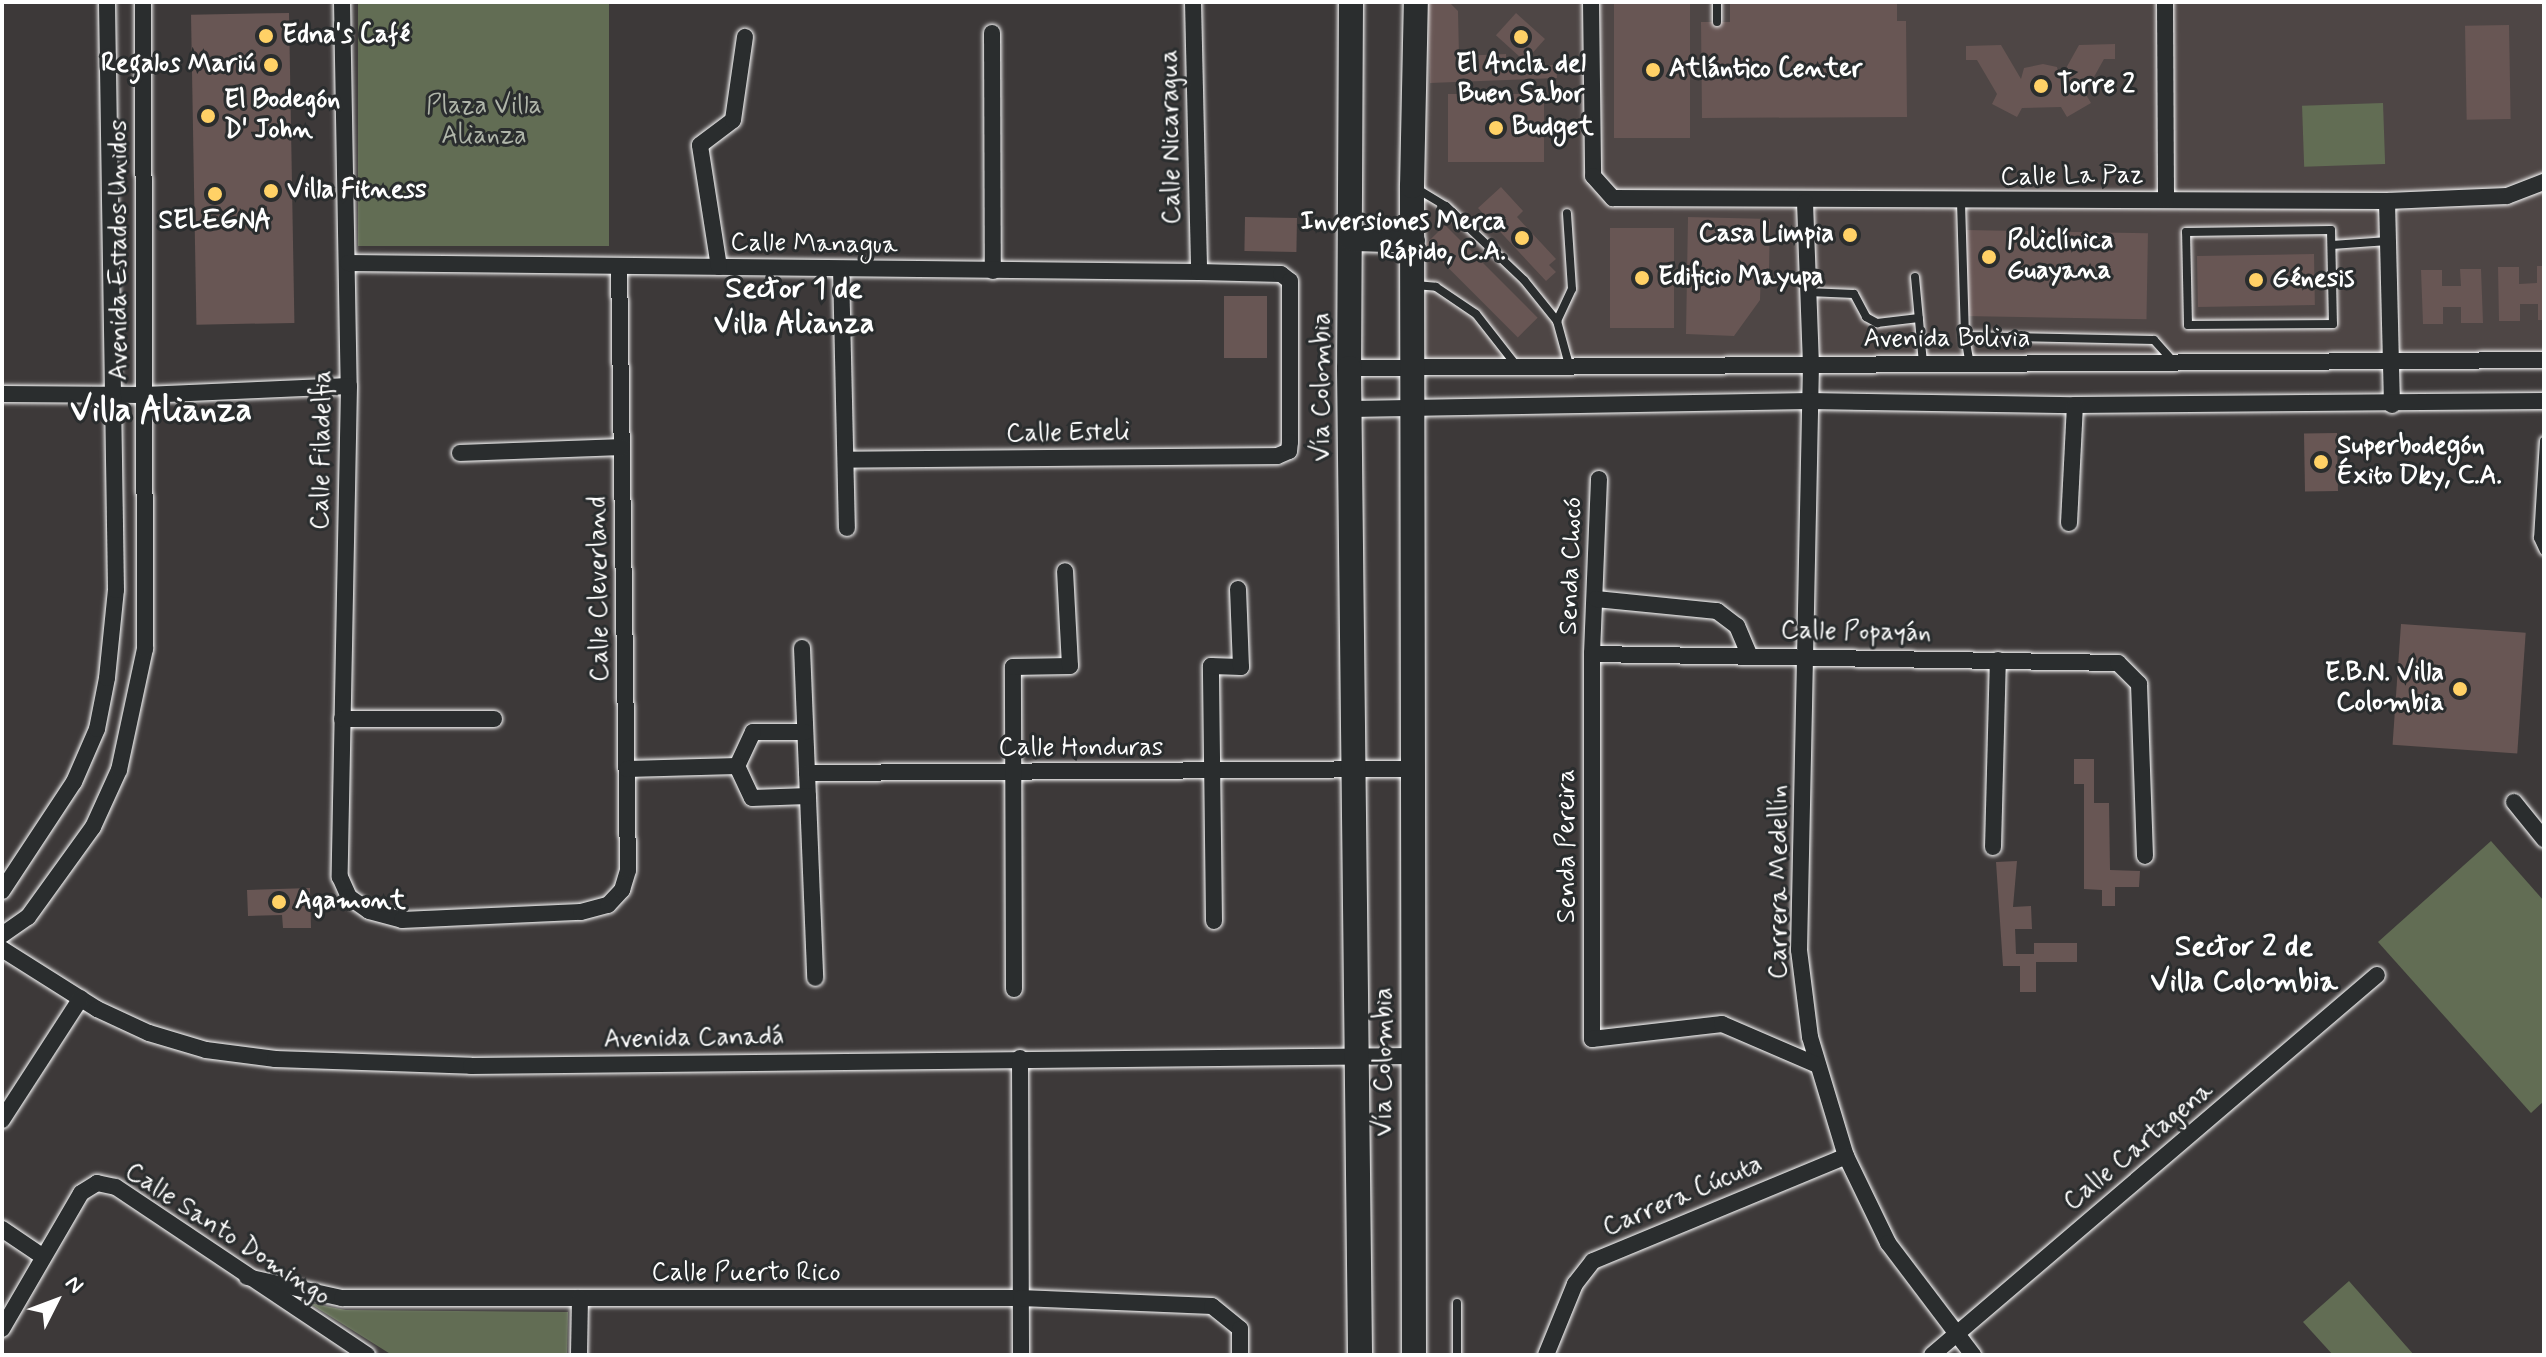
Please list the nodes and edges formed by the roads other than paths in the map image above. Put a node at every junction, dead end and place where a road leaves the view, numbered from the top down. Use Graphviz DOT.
graph roads {
  1 [pos="107,2"];
  2 [pos="143,2"];
  3 [pos="342,2"];
  4 [pos="1193,2"];
  5 [pos="1351,2"];
  6 [pos="1416,2"];
  7 [pos="1591,2"];
  8 [pos="1717,2"];
  9 [pos="2165,2"];
  10 [pos="1717,22"];
  11 [pos="992,33"];
  12 [pos="745,37"];
  13 [pos="2544,182"];
  14 [pos="1412,186"];
  15 [pos="2166,200"];
  16 [pos="2387,201"];
  17 [pos="1805,202"];
  18 [pos="1961,202"];
  19 [pos="1567,213"];
  20 [pos="1351,239"];
  21 [pos="1413,241"];
  22 [pos="2388,241"];
  23 [pos="2332,245"];
  24 [pos="348,263"];
  25 [pos="619,266"];
  26 [pos="719,267"];
  27 [pos="841,269"];
  28 [pos="993,271"];
  29 [pos="1199,272"];
  30 [pos="1915,277"];
  31 [pos="1412,284"];
  32 [pos="1808,292"];
  33 [pos="1919,318"];
  34 [pos="1557,321"];
  35 [pos="1965,336"];
  36 [pos="2390,358"];
  37 [pos="2544,360"];
  38 [pos="1811,364"];
  39 [pos="2175,364"];
  40 [pos="1517,365"];
  41 [pos="1569,365"];
  42 [pos="1923,365"];
  43 [pos="1970,365"];
  44 [pos="1412,366"];
  45 [pos="1349,368"];
  46 [pos="349,386"];
  47 [pos="2,394"];
  48 [pos="112,394"];
  49 [pos="144,395"];
  50 [pos="1809,401"];
  51 [pos="2544,401"];
  52 [pos="2075,405"];
  53 [pos="2392,405"];
  54 [pos="1414,408"];
  55 [pos="1351,409"];
  56 [pos="2544,441"];
  57 [pos="622,447"];
  58 [pos="1289,451"];
  59 [pos="460,453"];
  60 [pos="847,460"];
  61 [pos="1599,479"];
  62 [pos="2069,523"];
  63 [pos="847,528"];
  64 [pos="2544,551"];
  65 [pos="1065,571"];
  66 [pos="1238,589"];
  67 [pos="1596,599"];
  68 [pos="802,648"];
  69 [pos="1592,654"];
  70 [pos="1750,656"];
  71 [pos="1806,656"];
  72 [pos="1998,660"];
  73 [pos="342,719"];
  74 [pos="494,719"];
  75 [pos="805,732"];
  76 [pos="737,766"];
  77 [pos="627,769"];
  78 [pos="1416,769"];
  79 [pos="1212,772"];
  80 [pos="1355,772"];
  81 [pos="807,773"];
  82 [pos="1013,773"];
  83 [pos="808,796"];
  84 [pos="2514,802"];
  85 [pos="2544,839"];
  86 [pos="1993,847"];
  87 [pos="2145,856"];
  88 [pos="2,891"];
  89 [pos="608,905"];
  90 [pos="1214,921"];
  91 [pos="2,935"];
  92 [pos="2,949"];
  93 [pos="2377,975"];
  94 [pos="815,978"];
  95 [pos="1014,989"];
  96 [pos="81,998"];
  97 [pos="1357,1055"];
  98 [pos="1413,1056"];
  99 [pos="1020,1058"];
  100 [pos="1817,1065"];
  101 [pos="2,1120"];
  102 [pos="1846,1156"];
  103 [pos="2,1229"];
  104 [pos="42,1256"];
  105 [pos="247,1277"];
  106 [pos="580,1298"];
  107 [pos="1021,1298"];
  108 [pos="1457,1303"];
  109 [pos="2,1329"];
  110 [pos="1956,1336"];
  111 [pos="367,1355"];
  112 [pos="579,1355"];
  113 [pos="1021,1355"];
  114 [pos="1240,1355"];
  115 [pos="1360,1355"];
  116 [pos="1414,1355"];
  117 [pos="1457,1355"];
  118 [pos="1546,1355"];
  119 [pos="1932,1355"];
  120 [pos="1973,1355"];
  1 -- 48 [label="street, Avenida Estados Unidos"];
  2 -- 49 [label="street, Avenida Estados Unidos"];
  3 -- 24 [label="street, Calle Filadelfia"];
  4 -- 29 [label="street, Calle Nicaragua"];
  5 -- 20 [label="main road, Vía Colombia"];
  6 -- 14 [label="main road, Vía Colombia"];
  7 -- 17 [label="street, Calle La Paz"];
  8 -- 10 [label="lane"];
  9 -- 15 [label="street"];
  11 -- 28 [label="street"];
  12 -- 26 [label="street"];
  13 -- 16 [label="street, Calle La Paz"];
  14 -- 21 [label="main road, Vía Colombia"];
  14 -- 34 [label="lane"];
  15 -- 16 [label="street, Calle La Paz"];
  15 -- 18 [label="street, Calle La Paz"];
  16 -- 22 [label="street"];
  17 -- 18 [label="street, Calle La Paz"];
  17 -- 32 [label="street, Carrera Medellín"];
  18 -- 35 [label="lane"];
  19 -- 34 [label="lane"];
  20 -- 21 [label="main road"];
  20 -- 45 [label="main road, Vía Colombia"];
  21 -- 31 [label="main road, Vía Colombia"];
  22 -- 23 [label="lane"];
  22 -- 36 [label="street"];
  23 -- 23 [label="lane"];
  24 -- 25 [label="street, Calle Managua"];
  24 -- 46 [label="street, Calle Filadelfia"];
  25 -- 26 [label="street, Calle Managua"];
  25 -- 57 [label="street, Calle Cleverland"];
  26 -- 27 [label="street, Calle Managua"];
  27 -- 28 [label="street, Calle Managua"];
  27 -- 60 [label="street"];
  28 -- 29 [label="street, Calle Managua"];
  29 -- 58 [label="street, Calle Managua"];
  30 -- 33 [label="lane"];
  31 -- 40 [label="lane"];
  31 -- 44 [label="main road, Vía Colombia"];
  32 -- 33 [label="lane"];
  32 -- 38 [label="street, Carrera Medellín"];
  33 -- 42 [label="lane"];
  34 -- 41 [label="lane"];
  35 -- 39 [label="lane"];
  35 -- 43 [label="lane"];
  36 -- 37 [label="street, Avenida Bolivia"];
  36 -- 39 [label="street, Avenida Bolivia"];
  36 -- 53 [label="street"];
  38 -- 41 [label="street, Avenida Bolivia"];
  38 -- 42 [label="street, Avenida Bolivia"];
  38 -- 50 [label="street, Carrera Medellín"];
  39 -- 43 [label="street, Avenida Bolivia"];
  40 -- 41 [label="street, Avenida Bolivia"];
  40 -- 44 [label="street, Avenida Bolivia"];
  42 -- 43 [label="street, Avenida Bolivia"];
  44 -- 45 [label="street, Avenida Bolivia"];
  44 -- 54 [label="main road, Vía Colombia"];
  45 -- 55 [label="main road, Vía Colombia"];
  46 -- 49 [label="street"];
  46 -- 73 [label="street, Calle Filadelfia"];
  47 -- 48 [label="street"];
  48 -- 49 [label="street"];
  48 -- 88 [label="street, Avenida Estados Unidos"];
  49 -- 91 [label="street, Avenida Estados Unidos"];
  50 -- 52 [label="street"];
  50 -- 54 [label="street"];
  50 -- 71 [label="street, Carrera Medellín"];
  51 -- 53 [label="street"];
  52 -- 53 [label="street"];
  52 -- 62 [label="street"];
  54 -- 55 [label="street"];
  54 -- 78 [label="main road, Vía Colombia"];
  55 -- 80 [label="main road, Vía Colombia"];
  56 -- 64 [label="lane"];
  57 -- 59 [label="street"];
  57 -- 77 [label="street, Calle Cleverland"];
  58 -- 60 [label="street, Calle Esteli"];
  60 -- 63 [label="street"];
  61 -- 67 [label="street, Senda Chocó"];
  65 -- 82 [label="street"];
  66 -- 79 [label="street"];
  67 -- 69 [label="street, Senda Chocó"];
  67 -- 70 [label="street"];
  68 -- 75 [label="street"];
  69 -- 70 [label="street, Calle Popayán"];
  69 -- 100 [label="street, Senda Pereira"];
  70 -- 71 [label="street, Calle Popayán"];
  71 -- 72 [label="street, Calle Popayán"];
  71 -- 100 [label="street, Carrera Medellín"];
  72 -- 86 [label="street"];
  72 -- 87 [label="street, Calle Popayán"];
  73 -- 74 [label="street"];
  73 -- 89 [label="street, Calle Filadelfia"];
  75 -- 76 [label="street"];
  75 -- 81 [label="street"];
  76 -- 77 [label="street"];
  76 -- 83 [label="street"];
  77 -- 89 [label="street, Calle Cleverland"];
  78 -- 80 [label="street"];
  78 -- 98 [label="main road, Vía Colombia"];
  79 -- 80 [label="street, Calle Honduras"];
  79 -- 82 [label="street, Calle Honduras"];
  79 -- 90 [label="street"];
  80 -- 97 [label="main road, Vía Colombia"];
  81 -- 82 [label="street, Calle Honduras"];
  81 -- 83 [label="street"];
  82 -- 95 [label="street"];
  83 -- 94 [label="street"];
  84 -- 85 [label="street"];
  92 -- 96 [label="street, Avenida Canadá"];
  93 -- 110 [label="street, Calle Cartagena"];
  96 -- 99 [label="street, Avenida Canadá"];
  96 -- 101 [label="street"];
  97 -- 98 [label="street, Avenida Canadá"];
  97 -- 99 [label="street, Avenida Canadá"];
  97 -- 115 [label="main road, Vía Colombia"];
  98 -- 116 [label="main road, Vía Colombia"];
  99 -- 107 [label="street"];
  100 -- 102 [label="street, Carrera Medellín"];
  102 -- 110 [label="street, Carrera Medellín"];
  102 -- 118 [label="street, Carrera Cúcuta"];
  103 -- 104 [label="street"];
  104 -- 105 [label="street, Calle Santo Domingo"];
  104 -- 109 [label="street, Calle Santo Domingo"];
  105 -- 106 [label="street, Calle Puerto Rico"];
  105 -- 111 [label="street, Calle Santo Domingo"];
  106 -- 107 [label="street, Calle Puerto Rico"];
  106 -- 112 [label="street"];
  107 -- 113 [label="street"];
  107 -- 114 [label="street, Calle Puerto Rico"];
  108 -- 117 [label="lane"];
  110 -- 119 [label="street, Calle Cartagena"];
  110 -- 120 [label="street, Carrera Medellín"];
}
